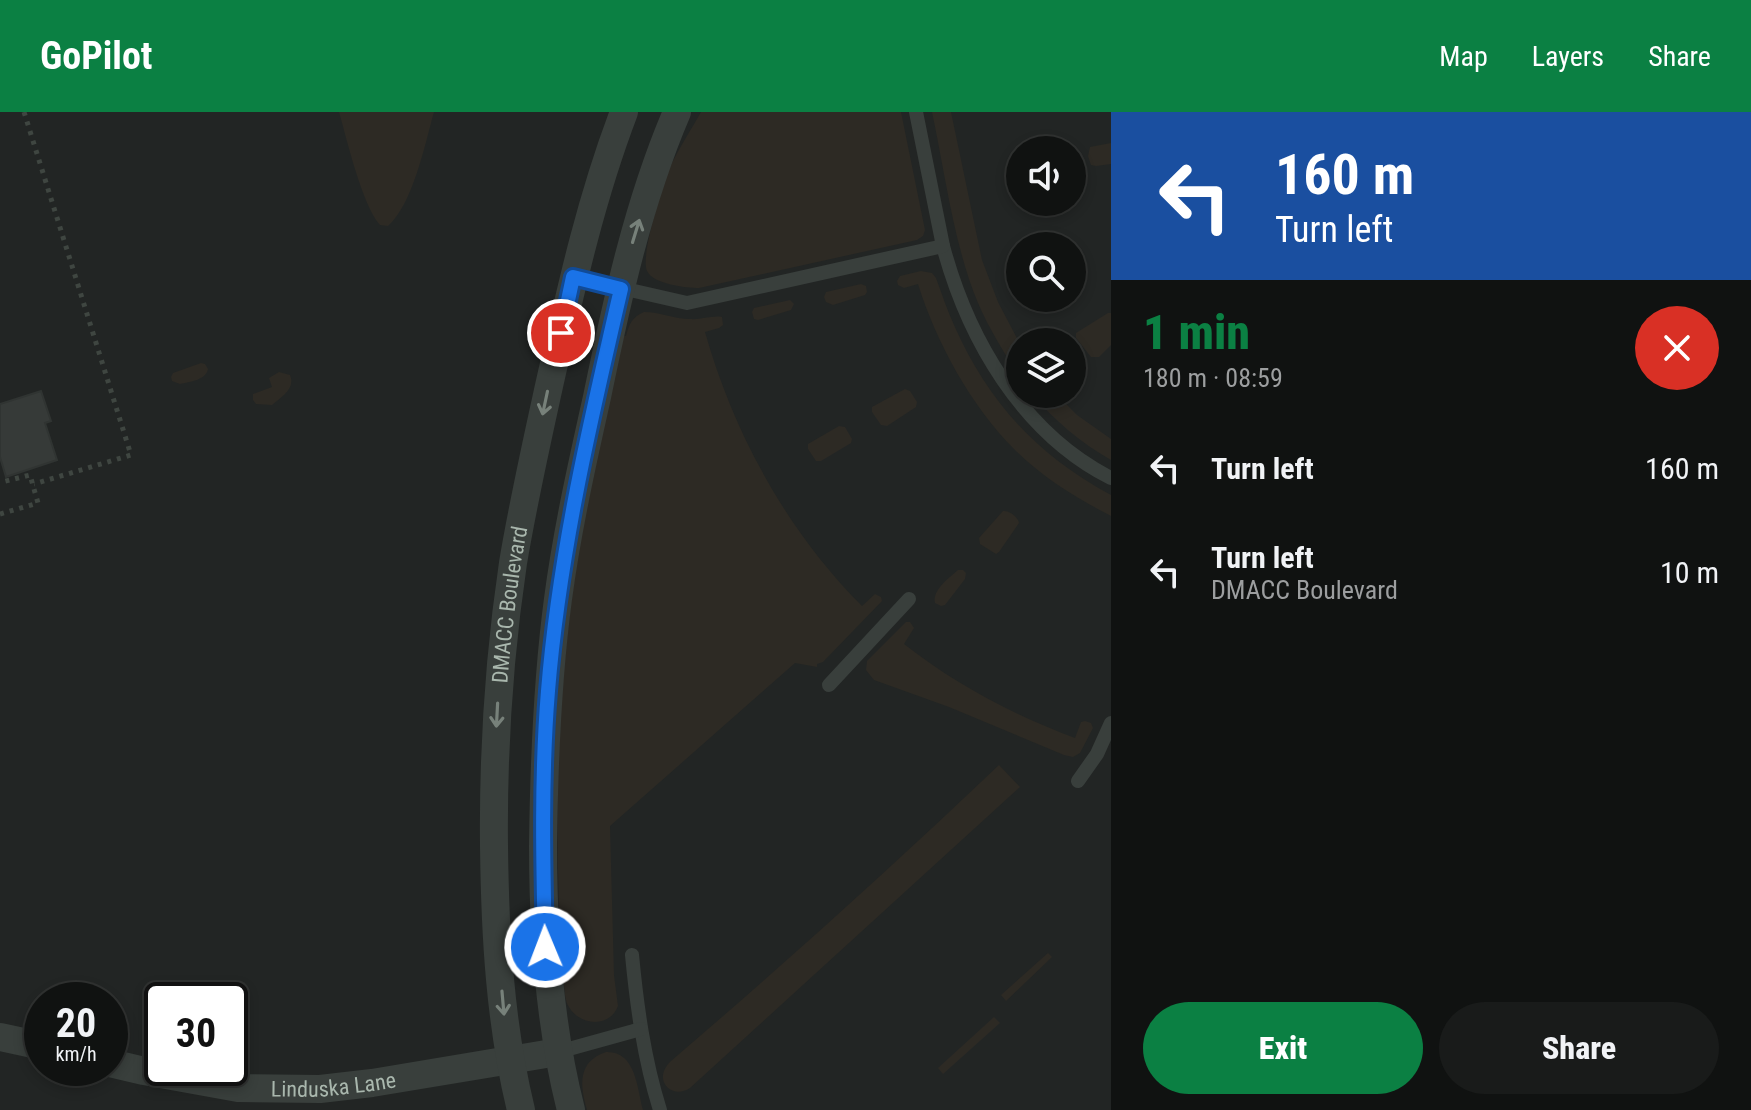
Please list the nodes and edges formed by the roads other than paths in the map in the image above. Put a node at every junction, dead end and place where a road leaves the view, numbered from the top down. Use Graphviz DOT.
graph roads {
  1 [pos="624,112"];
  2 [pos="677,112"];
  3 [pos="916,112"];
  4 [pos="943,246"];
  5 [pos="573,277"];
  6 [pos="621,289"];
  7 [pos="1111,478"];
  8 [pos="909,599"];
  9 [pos="829,685"];
  10 [pos="1111,723"];
  11 [pos="1078,781"];
  12 [pos="632,955"];
  13 [pos="641,1029"];
  14 [pos="0,1037"];
  15 [pos="24,1042"];
  16 [pos="558,1052"];
  17 [pos="511,1061"];
  18 [pos="128,1067"];
  19 [pos="521,1110"];
  20 [pos="571,1110"];
  21 [pos="660,1110"];
  1 -- 5 [label="street, DMACC Boulevard"];
  6 -- 2 [label="street, one-way"];
  3 -- 4 [label="lane"];
  4 -- 6 [label="lane"];
  4 -- 7 [label="lane"];
  5 -- 6 [label="lane"];
  5 -- 17 [label="street, DMACC Boulevard, one-way"];
  6 -- 16 [label="street"];
  8 -- 9 [label="lane"];
  10 -- 11 [label="lane"];
  12 -- 13 [label="lane"];
  13 -- 16 [label="lane"];
  13 -- 21 [label="lane"];
  14 -- 15 [label="street"];
  16 -- 17 [label="street, Linduska Lane"];
  16 -- 20 [label="street"];
  17 -- 18 [label="street, Linduska Lane"];
  17 -- 19 [label="street, DMACC Boulevard"];
}
